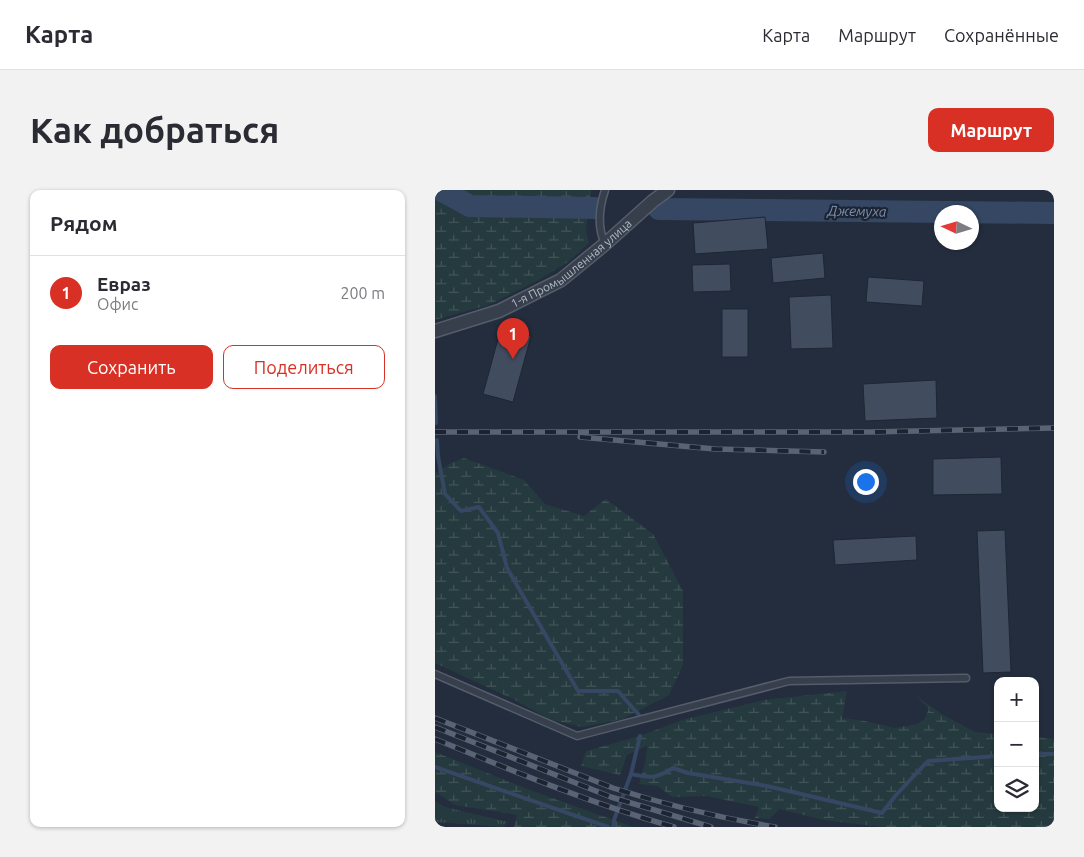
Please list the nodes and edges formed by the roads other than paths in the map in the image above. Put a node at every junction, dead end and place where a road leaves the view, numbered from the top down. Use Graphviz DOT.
graph roads {
  1 [pos="605,190"];
  2 [pos="668,190"];
  3 [pos="605,244"];
  4 [pos="435,331"];
  5 [pos="435,674"];
  6 [pos="966,678"];
  1 -- 3 [label="lane"];
  2 -- 3 [label="street, 1-я Промышленная улица"];
  3 -- 4 [label="street, 1-я Промышленная улица"];
  5 -- 6 [label="lane"];
}
